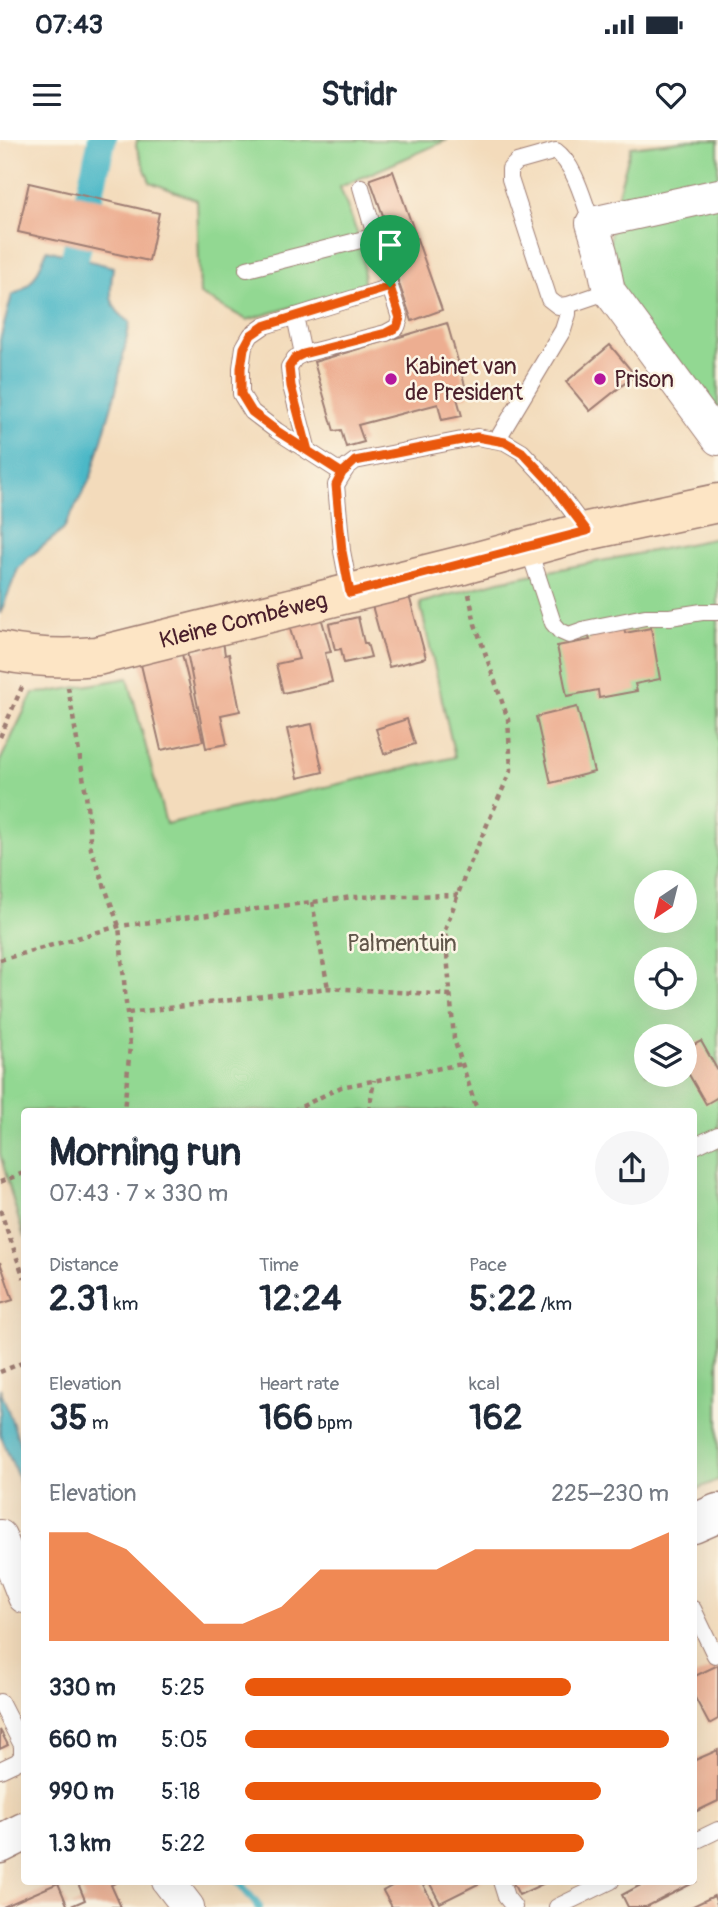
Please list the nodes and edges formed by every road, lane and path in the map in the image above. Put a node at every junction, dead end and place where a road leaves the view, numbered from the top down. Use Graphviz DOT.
graph roads {
  1 [pos="362,187"];
  2 [pos="718,195"];
  3 [pos="592,223"];
  4 [pos="376,236"];
  5 [pos="247,269"];
  6 [pos="390,287"];
  7 [pos="608,291"];
  8 [pos="568,305"];
  9 [pos="295,316"];
  10 [pos="303,354"];
  11 [pos="718,439"];
  12 [pos="497,440"];
  13 [pos="308,451"];
  14 [pos="342,473"];
  15 [pos="718,503"];
  16 [pos="587,531"];
  17 [pos="528,547"];
  18 [pos="463,565"];
  19 [pos="350,593"];
  20 [pos="718,612"];
  21 [pos="28,655"];
  22 [pos="0,737"];
  23 [pos="458,895"];
  24 [pos="312,902"];
  25 [pos="119,926"];
  26 [pos="0,960"];
  27 [pos="328,988"];
  28 [pos="450,995"];
  29 [pos="127,1013"];
  30 [pos="462,1064"];
  31 [pos="374,1080"];
  32 [pos="124,1108"];
  33 [pos="299,1108"];
  34 [pos="369,1108"];
  35 [pos="477,1108"];
  36 [pos="718,1135"];
  37 [pos="697,1145"];
  38 [pos="21,1174"];
  39 [pos="0,1182"];
  40 [pos="0,1210"];
  41 [pos="21,1270"];
  42 [pos="21,1364"];
  43 [pos="0,1372"];
  44 [pos="718,1513"];
  45 [pos="697,1522"];
  46 [pos="0,1536"];
  47 [pos="13,1587"];
  48 [pos="697,1618"];
  49 [pos="715,1656"];
  50 [pos="0,1702"];
  51 [pos="21,1743"];
  52 [pos="21,1757"];
  53 [pos="0,1770"];
  54 [pos="718,1830"];
  55 [pos="21,1834"];
  56 [pos="697,1840"];
  57 [pos="0,1844"];
  58 [pos="171,1885"];
  59 [pos="502,1885"];
  60 [pos="603,1885"];
  61 [pos="188,1907"];
  62 [pos="514,1907"];
  63 [pos="557,1907"];
  1 -- 4 [label="lane"];
  2 -- 3 [label="street"];
  3 -- 7 [label="street"];
  3 -- 8 [label="lane"];
  4 -- 5 [label="lane"];
  4 -- 6 [label="lane"];
  6 -- 9 [label="lane"];
  6 -- 10 [label="lane"];
  7 -- 8 [label="lane"];
  7 -- 11 [label="street"];
  8 -- 12 [label="lane"];
  9 -- 10 [label="lane"];
  9 -- 13 [label="lane"];
  10 -- 13 [label="lane"];
  12 -- 14 [label="lane"];
  12 -- 16 [label="lane"];
  13 -- 14 [label="lane"];
  14 -- 19 [label="lane"];
  15 -- 16 [label="main road, Kleine Combéweg"];
  16 -- 17 [label="main road, Kleine Combéweg"];
  17 -- 18 [label="main road, Kleine Combéweg"];
  17 -- 20 [label="lane"];
  18 -- 19 [label="main road, Kleine Combéweg"];
  18 -- 23 [label="path"];
  19 -- 21 [label="main road, Kleine Combéweg"];
  21 -- 22 [label="path"];
  21 -- 25 [label="path"];
  23 -- 24 [label="path"];
  23 -- 28 [label="path"];
  24 -- 25 [label="path"];
  24 -- 27 [label="path"];
  25 -- 26 [label="path"];
  25 -- 29 [label="path"];
  27 -- 28 [label="path"];
  27 -- 29 [label="path"];
  28 -- 30 [label="path"];
  29 -- 32 [label="path"];
  30 -- 31 [label="path"];
  30 -- 35 [label="path"];
  31 -- 33 [label="path"];
  31 -- 34 [label="path"];
  36 -- 37 [label="lane"];
  38 -- 39 [label="path"];
  40 -- 41 [label="path"];
  42 -- 43 [label="path"];
  44 -- 45 [label="street"];
  46 -- 47 [label="street"];
  48 -- 49 [label="lane"];
  50 -- 51 [label="lane"];
  52 -- 53 [label="lane"];
  54 -- 56 [label="lane"];
  55 -- 57 [label="street"];
  58 -- 61 [label="street"];
  59 -- 62 [label="lane"];
  60 -- 63 [label="lane"];
}
